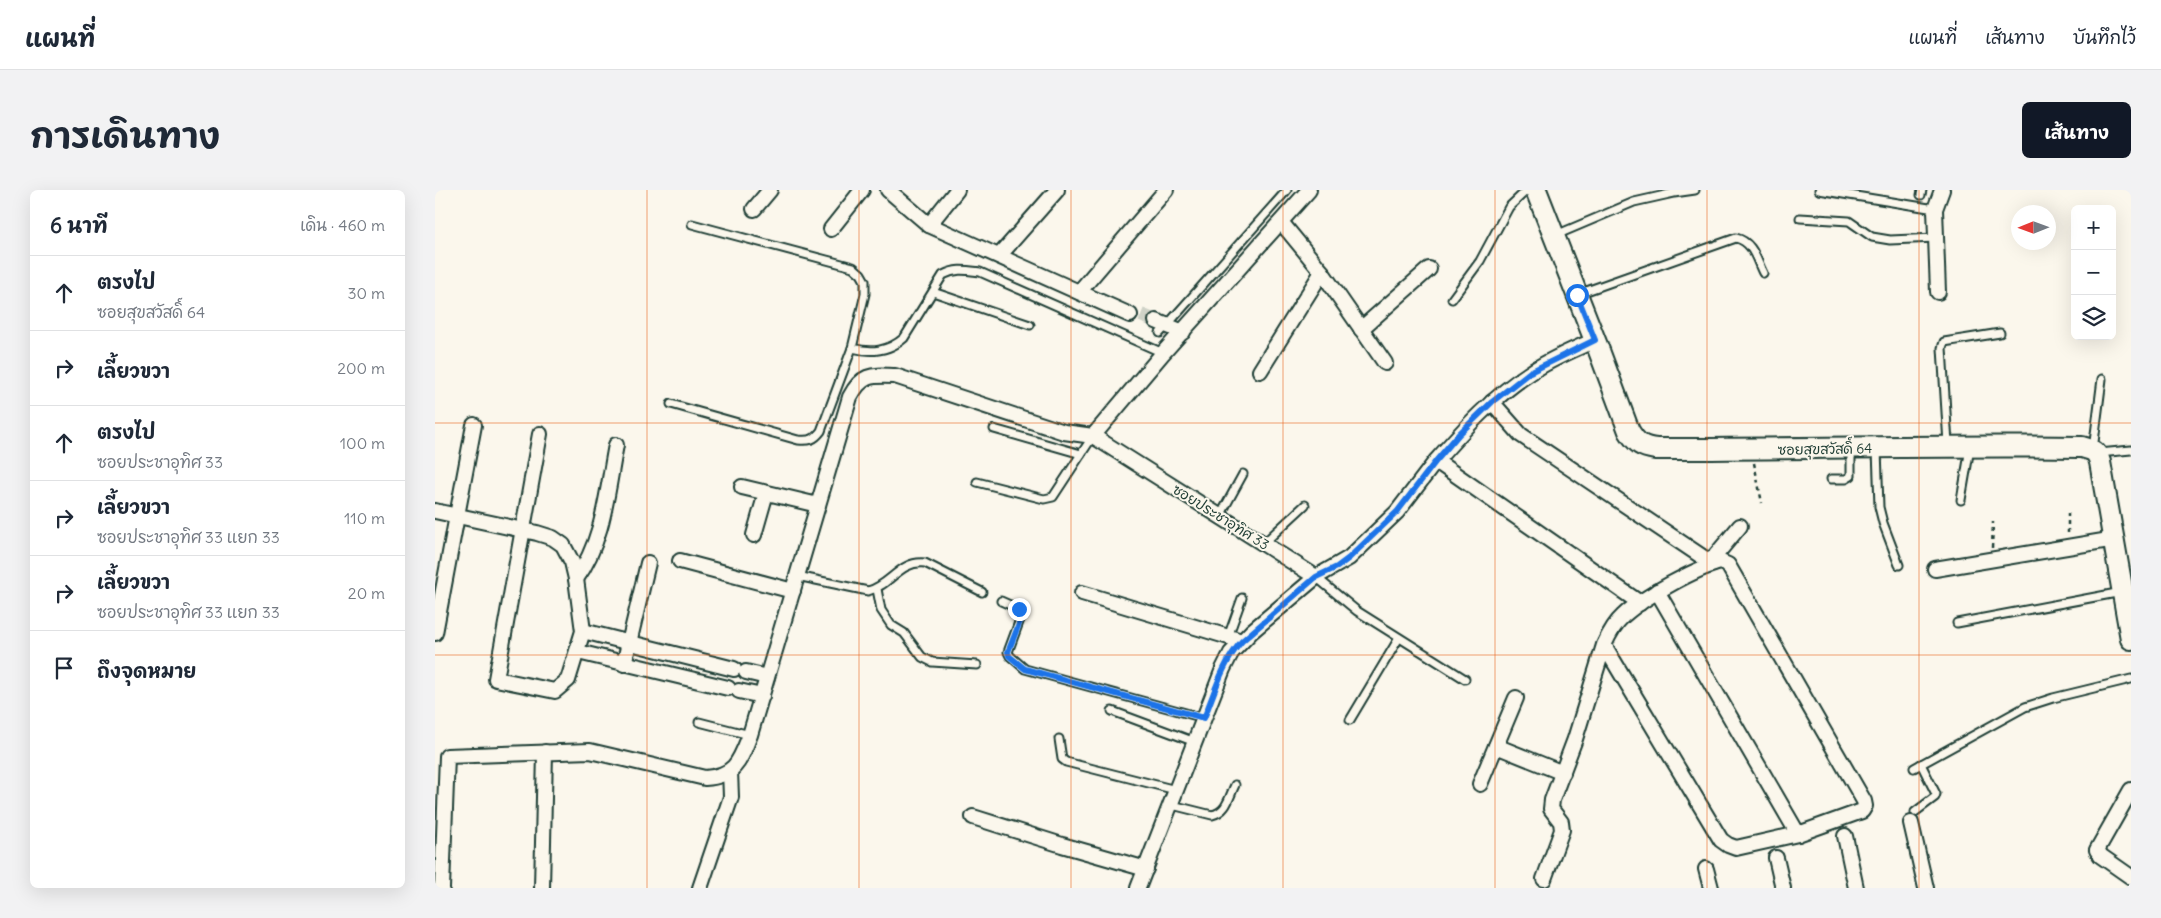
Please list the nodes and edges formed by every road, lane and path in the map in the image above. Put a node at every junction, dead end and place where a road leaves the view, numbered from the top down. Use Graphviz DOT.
graph roads {
  1 [pos="770,190"];
  2 [pos="862,190"];
  3 [pos="888,190"];
  4 [pos="957,190"];
  5 [pos="1057,190"];
  6 [pos="1166,190"];
  7 [pos="1287,190"];
  8 [pos="1309,190"];
  9 [pos="1527,190"];
  10 [pos="1535,190"];
  11 [pos="1695,190"];
  12 [pos="1819,190"];
  13 [pos="1942,190"];
  14 [pos="754,209"];
  15 [pos="1935,209"];
  16 [pos="1800,218"];
  17 [pos="1281,222"];
  18 [pos="692,224"];
  19 [pos="929,225"];
  20 [pos="831,229"];
  21 [pos="1554,236"];
  22 [pos="1936,238"];
  23 [pos="999,256"];
  24 [pos="1429,270"];
  25 [pos="1322,272"];
  26 [pos="1763,273"];
  27 [pos="933,292"];
  28 [pos="1079,292"];
  29 [pos="1938,292"];
  30 [pos="1577,295"];
  31 [pos="1452,299"];
  32 [pos="1136,318"];
  33 [pos="1030,325"];
  34 [pos="1159,327"];
  35 [pos="1361,329"];
  36 [pos="2000,333"];
  37 [pos="1179,336"];
  38 [pos="1595,340"];
  39 [pos="852,348"];
  40 [pos="1163,353"];
  41 [pos="1385,363"];
  42 [pos="1260,371"];
  43 [pos="2102,379"];
  44 [pos="1492,402"];
  45 [pos="671,404"];
  46 [pos="474,425"];
  47 [pos="994,429"];
  48 [pos="540,434"];
  49 [pos="1093,436"];
  50 [pos="616,445"];
  51 [pos="1948,446"];
  52 [pos="1970,447"];
  53 [pos="1851,448"];
  54 [pos="1877,448"];
  55 [pos="1752,449"];
  56 [pos="2131,450"];
  57 [pos="2095,452"];
  58 [pos="1081,454"];
  59 [pos="1436,461"];
  60 [pos="1243,474"];
  61 [pos="1831,479"];
  62 [pos="977,482"];
  63 [pos="742,487"];
  64 [pos="766,493"];
  65 [pos="1961,500"];
  66 [pos="1762,503"];
  67 [pos="818,505"];
  68 [pos="1305,505"];
  69 [pos="435,511"];
  70 [pos="2068,513"];
  71 [pos="457,514"];
  72 [pos="1220,516"];
  73 [pos="1993,522"];
  74 [pos="1740,526"];
  75 [pos="523,530"];
  76 [pos="754,535"];
  77 [pos="2115,539"];
  78 [pos="1263,544"];
  79 [pos="2068,547"];
  80 [pos="1991,560"];
  81 [pos="680,562"];
  82 [pos="648,563"];
  83 [pos="1712,563"];
  84 [pos="1899,566"];
  85 [pos="1935,569"];
  86 [pos="797,576"];
  87 [pos="1316,577"];
  88 [pos="576,579"];
  89 [pos="877,589"];
  90 [pos="439,591"];
  91 [pos="793,591"];
  92 [pos="982,592"];
  93 [pos="1657,592"];
  94 [pos="2123,592"];
  95 [pos="1082,593"];
  96 [pos="1241,598"];
  97 [pos="1001,601"];
  98 [pos="1640,603"];
  99 [pos="1957,623"];
  100 [pos="583,631"];
  101 [pos="435,633"];
  102 [pos="1228,637"];
  103 [pos="1399,638"];
  104 [pos="2131,639"];
  105 [pos="1242,641"];
  106 [pos="628,643"];
  107 [pos="1604,645"];
  108 [pos="578,652"];
  109 [pos="624,664"];
  110 [pos="719,665"];
  111 [pos="977,665"];
  112 [pos="767,677"];
  113 [pos="1465,679"];
  114 [pos="2131,679"];
  115 [pos="727,688"];
  116 [pos="762,696"];
  117 [pos="1516,698"];
  118 [pos="1112,711"];
  119 [pos="1204,718"];
  120 [pos="1351,720"];
  121 [pos="699,722"];
  122 [pos="750,735"];
  123 [pos="1059,739"];
  124 [pos="1195,742"];
  125 [pos="1496,746"];
  126 [pos="545,752"];
  127 [pos="441,756"];
  128 [pos="730,771"];
  129 [pos="1563,772"];
  130 [pos="1480,784"];
  131 [pos="1235,785"];
  132 [pos="1176,790"];
  133 [pos="2131,790"];
  134 [pos="1172,805"];
  135 [pos="973,817"];
  136 [pos="1913,818"];
  137 [pos="1798,834"];
  138 [pos="1845,836"];
  139 [pos="1776,858"];
  140 [pos="1146,869"];
  141 [pos="1706,869"];
  142 [pos="2131,877"];
  143 [pos="1544,878"];
  144 [pos="442,888"];
  145 [pos="542,888"];
  146 [pos="699,888"];
  147 [pos="1138,888"];
  148 [pos="1711,888"];
  149 [pos="1783,888"];
  150 [pos="1857,888"];
  151 [pos="1926,888"];
  1 -- 14 [label="street"];
  2 -- 20 [label="street"];
  3 -- 19 [label="street"];
  4 -- 19 [label="street"];
  5 -- 23 [label="street"];
  6 -- 28 [label="street"];
  7 -- 34 [label="lane"];
  8 -- 17 [label="street"];
  9 -- 31 [label="lane"];
  10 -- 21 [label="street, ซอยสุขสวัสดิ์ 64"];
  11 -- 21 [label="lane"];
  12 -- 15 [label="lane"];
  13 -- 15 [label="street"];
  15 -- 22 [label="street"];
  16 -- 22 [label="lane"];
  17 -- 25 [label="street"];
  17 -- 37 [label="street"];
  18 -- 39 [label="lane"];
  19 -- 23 [label="street"];
  21 -- 30 [label="street, ซอยสุขสวัสดิ์ 64"];
  22 -- 29 [label="street"];
  23 -- 28 [label="street"];
  24 -- 35 [label="street"];
  25 -- 35 [label="street"];
  25 -- 42 [label="street"];
  26 -- 30 [label="lane"];
  27 -- 33 [label="lane"];
  27 -- 39 [label="lane"];
  27 -- 40 [label="lane"];
  28 -- 32 [label="street"];
  30 -- 38 [label="street, ซอยสุขสวัสดิ์ 64"];
  34 -- 37 [label="street"];
  35 -- 41 [label="street"];
  36 -- 51 [label="lane"];
  37 -- 40 [label="street"];
  38 -- 44 [label="street"];
  38 -- 55 [label="street, ซอยสุขสวัสดิ์ 64"];
  39 -- 45 [label="lane"];
  40 -- 49 [label="street"];
  43 -- 57 [label="lane"];
  44 -- 59 [label="street"];
  44 -- 83 [label="street"];
  46 -- 71 [label="street"];
  47 -- 58 [label="lane"];
  48 -- 75 [label="street"];
  49 -- 58 [label="lane"];
  49 -- 67 [label="street"];
  49 -- 72 [label="street, ซอยประชาอุทิศ 33"];
  50 -- 88 [label="street"];
  51 -- 52 [label="street, ซอยสุขสวัสดิ์ 64"];
  51 -- 54 [label="street, ซอยสุขสวัสดิ์ 64"];
  52 -- 57 [label="street, ซอยสุขสวัสดิ์ 64"];
  52 -- 65 [label="lane"];
  53 -- 54 [label="street, ซอยสุขสวัสดิ์ 64"];
  53 -- 55 [label="street, ซอยสุขสวัสดิ์ 64"];
  53 -- 61 [label="lane"];
  54 -- 84 [label="lane"];
  55 -- 66 [label="path"];
  56 -- 57 [label="lane"];
  57 -- 77 [label="street"];
  58 -- 62 [label="lane"];
  59 -- 87 [label="street"];
  59 -- 98 [label="street"];
  60 -- 72 [label="lane"];
  63 -- 64 [label="street"];
  64 -- 67 [label="street"];
  64 -- 76 [label="street"];
  67 -- 86 [label="street"];
  68 -- 78 [label="lane"];
  69 -- 71 [label="street"];
  70 -- 79 [label="path"];
  71 -- 75 [label="street"];
  71 -- 90 [label="street"];
  72 -- 78 [label="street, ซอยประชาอุทิศ 33"];
  73 -- 80 [label="path"];
  74 -- 83 [label="street"];
  75 -- 88 [label="street"];
  75 -- 108 [label="street"];
  77 -- 79 [label="street"];
  77 -- 94 [label="street"];
  78 -- 87 [label="street, ซอยประชาอุทิศ 33"];
  79 -- 80 [label="street"];
  80 -- 85 [label="street"];
  81 -- 91 [label="street"];
  82 -- 106 [label="street"];
  83 -- 93 [label="street"];
  83 -- 137 [label="street"];
  86 -- 89 [label="lane"];
  86 -- 91 [label="street"];
  87 -- 103 [label="lane"];
  87 -- 105 [label="street"];
  88 -- 100 [label="street"];
  89 -- 92 [label="lane"];
  89 -- 111 [label="lane"];
  90 -- 101 [label="street"];
  91 -- 112 [label="street"];
  93 -- 98 [label="street"];
  93 -- 137 [label="street"];
  94 -- 99 [label="lane"];
  94 -- 104 [label="street"];
  95 -- 102 [label="street"];
  96 -- 102 [label="lane"];
  97 -- 119 [label="lane"];
  98 -- 107 [label="street"];
  100 -- 106 [label="street"];
  100 -- 108 [label="street"];
  102 -- 105 [label="street"];
  103 -- 113 [label="lane"];
  103 -- 120 [label="lane"];
  105 -- 119 [label="street"];
  106 -- 109 [label="street"];
  106 -- 110 [label="street"];
  107 -- 129 [label="street"];
  107 -- 137 [label="street"];
  108 -- 109 [label="street"];
  109 -- 115 [label="street"];
  110 -- 112 [label="street"];
  110 -- 115 [label="street"];
  112 -- 116 [label="street"];
  114 -- 136 [label="lane"];
  115 -- 116 [label="street"];
  116 -- 122 [label="street"];
  117 -- 125 [label="street"];
  118 -- 124 [label="lane"];
  119 -- 124 [label="street"];
  121 -- 122 [label="lane"];
  122 -- 128 [label="street"];
  123 -- 132 [label="lane"];
  124 -- 132 [label="street"];
  125 -- 129 [label="street"];
  125 -- 130 [label="street"];
  126 -- 127 [label="street"];
  126 -- 128 [label="street"];
  126 -- 145 [label="street"];
  127 -- 144 [label="street"];
  128 -- 146 [label="street"];
  129 -- 143 [label="street"];
  131 -- 134 [label="lane"];
  132 -- 134 [label="street"];
  133 -- 142 [label="street"];
  134 -- 140 [label="street"];
  135 -- 140 [label="street"];
  136 -- 151 [label="street"];
  138 -- 150 [label="street"];
  139 -- 149 [label="street"];
  140 -- 147 [label="street"];
  141 -- 148 [label="street"];
}
